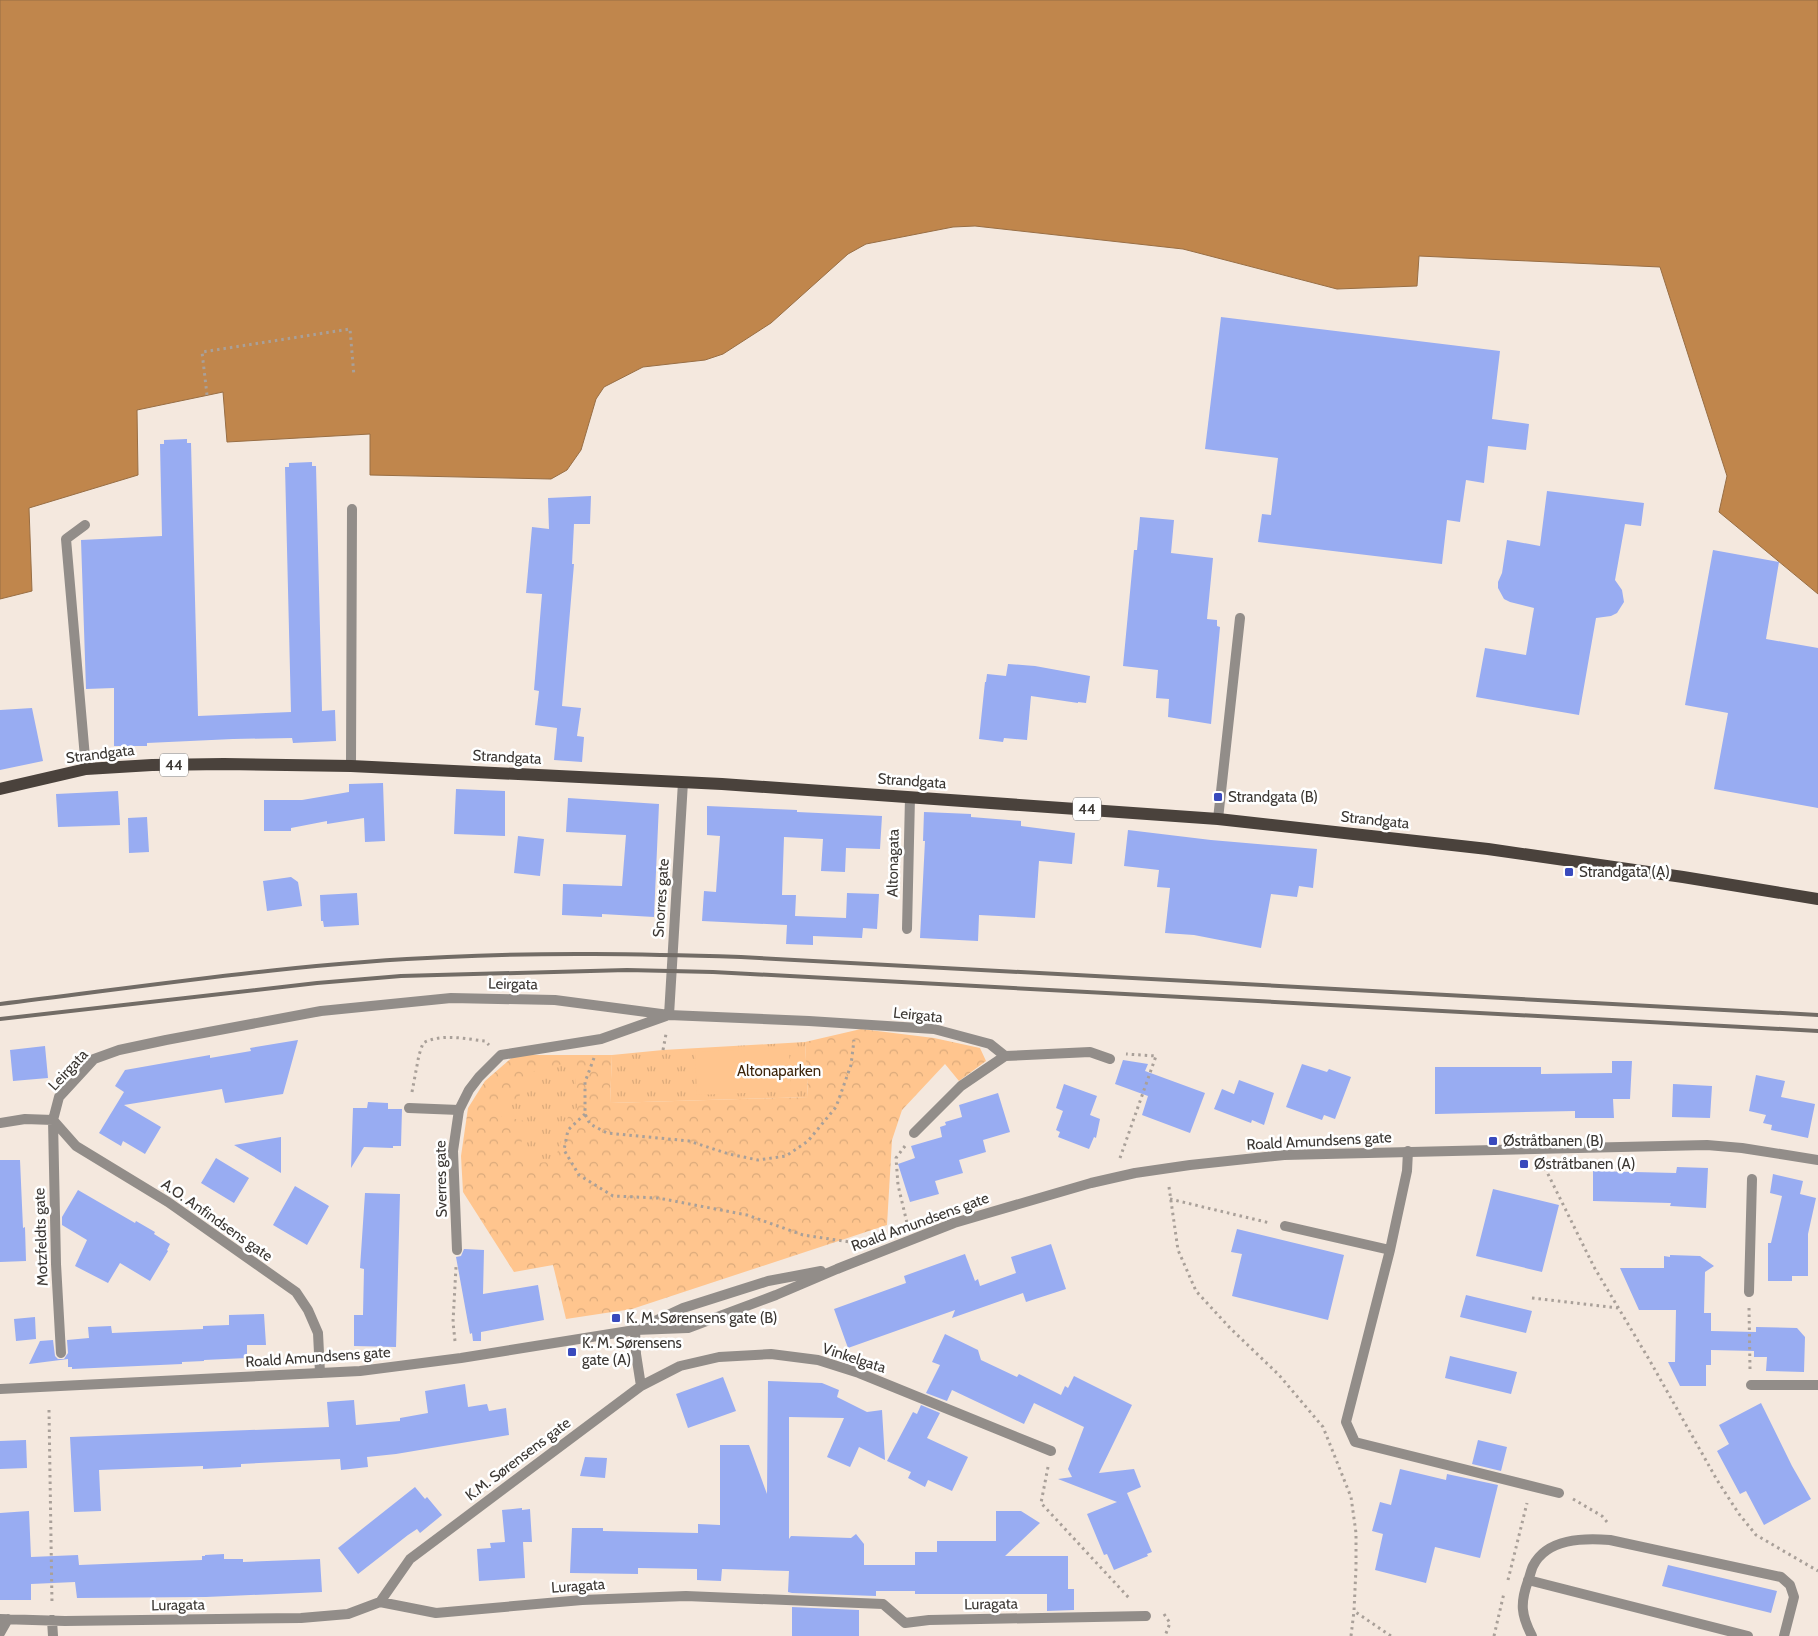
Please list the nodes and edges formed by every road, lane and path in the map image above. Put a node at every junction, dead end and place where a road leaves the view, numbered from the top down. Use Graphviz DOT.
graph roads {
  1 [pos="354,376"];
  2 [pos="207,395"];
  3 [pos="352,509"];
  4 [pos="85,525"];
  5 [pos="1240,618"];
  6 [pos="351,766"];
  7 [pos="86,769"];
  8 [pos="683,782"];
  9 [pos="0,790"];
  10 [pos="910,797"];
  11 [pos="1218,819"];
  12 [pos="1818,899"];
  13 [pos="907,929"];
  14 [pos="669,1015"];
  15 [pos="855,1024"];
  16 [pos="601,1039"];
  17 [pos="1090,1052"];
  18 [pos="501,1055"];
  19 [pos="1005,1056"];
  20 [pos="1110,1059"];
  21 [pos="409,1108"];
  22 [pos="459,1110"];
  23 [pos="585,1114"];
  24 [pos="54,1120"];
  25 [pos="0,1123"];
  26 [pos="914,1133"];
  27 [pos="1408,1151"];
  28 [pos="1120,1158"];
  29 [pos="1818,1160"];
  30 [pos="1545,1168"];
  31 [pos="1752,1179"];
  32 [pos="1169,1187"];
  33 [pos="1170,1199"];
  34 [pos="907,1223"];
  35 [pos="1285,1226"];
  36 [pos="850,1242"];
  37 [pos="457,1250"];
  38 [pos="1390,1250"];
  39 [pos="836,1269"];
  40 [pos="1749,1292"];
  41 [pos="1532,1298"];
  42 [pos="1618,1308"];
  43 [pos="636,1330"];
  44 [pos="456,1342"];
  45 [pos="61,1353"];
  46 [pos="320,1373"];
  47 [pos="1751,1384"];
  48 [pos="1818,1385"];
  49 [pos="641,1386"];
  50 [pos="0,1389"];
  51 [pos="48,1410"];
  52 [pos="1051,1451"];
  53 [pos="1531,1486"];
  54 [pos="1559,1493"];
  55 [pos="1610,1540"];
  56 [pos="1818,1571"];
  57 [pos="1528,1580"];
  58 [pos="380,1602"];
  59 [pos="1354,1611"];
  60 [pos="1146,1616"];
  61 [pos="4,1619"];
  62 [pos="52,1620"];
  63 [pos="0,1633"];
  64 [pos="53,1636"];
  65 [pos="1351,1636"];
  66 [pos="1391,1636"];
  67 [pos="1494,1636"];
  68 [pos="1532,1636"];
  69 [pos="1748,1636"];
  70 [pos="1784,1636"];
  1 -- 2 [label="path"];
  3 -- 6 [label="street"];
  4 -- 7 [label="street"];
  5 -- 11 [label="street"];
  6 -- 7 [label="main road, Strandgata / 44"];
  6 -- 8 [label="main road, Strandgata / 44"];
  7 -- 9 [label="main road, Strandgata / 44"];
  8 -- 10 [label="main road, Strandgata / 44"];
  8 -- 14 [label="street, Snorres gate"];
  10 -- 11 [label="main road, Strandgata / 44"];
  10 -- 13 [label="street, Altonagata"];
  11 -- 12 [label="main road, Strandgata / 44"];
  14 -- 15 [label="street, Leirgata"];
  14 -- 16 [label="street"];
  14 -- 24 [label="street, Leirgata"];
  15 -- 19 [label="street, Leirgata"];
  15 -- 23 [label="path"];
  16 -- 18 [label="street"];
  16 -- 23 [label="path"];
  17 -- 19 [label="street"];
  17 -- 20 [label="street"];
  17 -- 28 [label="path"];
  18 -- 21 [label="path"];
  18 -- 22 [label="street, Sverres gate"];
  19 -- 26 [label="street"];
  21 -- 22 [label="street"];
  22 -- 37 [label="street, Sverres gate"];
  23 -- 36 [label="path"];
  24 -- 25 [label="street"];
  24 -- 45 [label="street, Motzfeldts gate"];
  24 -- 46 [label="street, A.O. Anfindsens gate"];
  26 -- 34 [label="path"];
  27 -- 29 [label="street, Roald Amundsens gate"];
  27 -- 38 [label="street"];
  27 -- 39 [label="street, Roald Amundsens gate"];
  30 -- 42 [label="path"];
  31 -- 40 [label="street"];
  32 -- 33 [label="path"];
  33 -- 35 [label="path"];
  33 -- 59 [label="path"];
  35 -- 38 [label="street"];
  37 -- 44 [label="path"];
  38 -- 53 [label="street"];
  39 -- 43 [label="street, Roald Amundsens gate"];
  39 -- 43 [label="street, Roald Amundsens gate"];
  40 -- 47 [label="path"];
  41 -- 42 [label="path"];
  42 -- 56 [label="path"];
  43 -- 46 [label="street, Roald Amundsens gate"];
  43 -- 49 [label="street"];
  46 -- 50 [label="street, Roald Amundsens gate"];
  47 -- 48 [label="street"];
  49 -- 52 [label="street, Vinkelgata"];
  49 -- 58 [label="street, K.M. Sørensens gate"];
  51 -- 62 [label="path"];
  52 -- 60 [label="path"];
  53 -- 54 [label="street"];
  53 -- 67 [label="path"];
  54 -- 55 [label="path"];
  55 -- 57 [label="street"];
  55 -- 70 [label="street"];
  57 -- 68 [label="street"];
  57 -- 69 [label="street"];
  58 -- 60 [label="street, Luragata"];
  58 -- 62 [label="street, Luragata"];
  59 -- 65 [label="path"];
  59 -- 66 [label="path"];
  61 -- 62 [label="street, Luragata"];
  61 -- 63 [label="street, Luragata"];
  62 -- 64 [label="street"];
}
